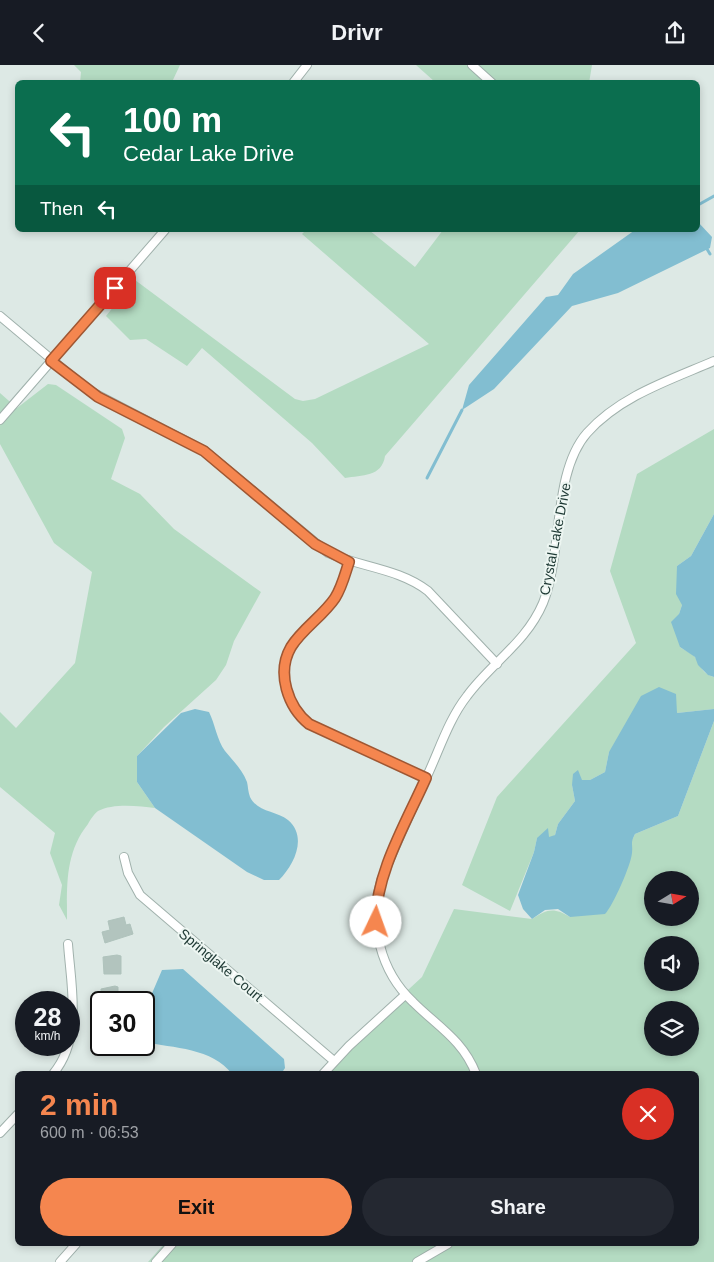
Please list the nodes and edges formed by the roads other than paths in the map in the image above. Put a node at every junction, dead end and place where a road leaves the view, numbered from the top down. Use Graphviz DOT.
graph roads {
  1 [pos="307,65"];
  2 [pos="472,65"];
  3 [pos="294,80"];
  4 [pos="489,80"];
  5 [pos="163,232"];
  6 [pos="0,316"];
  7 [pos="51,361"];
  8 [pos="714,361"];
  9 [pos="0,420"];
  10 [pos="349,562"];
  11 [pos="496,664"];
  12 [pos="426,778"];
  13 [pos="124,857"];
  14 [pos="68,944"];
  15 [pos="405,995"];
  16 [pos="334,1061"];
  17 [pos="55,1071"];
  18 [pos="326,1071"];
  19 [pos="474,1071"];
  20 [pos="15,1117"];
  21 [pos="0,1133"];
  22 [pos="74,1246"];
  23 [pos="170,1246"];
  24 [pos="445,1246"];
  25 [pos="60,1262"];
  26 [pos="156,1262"];
  27 [pos="417,1262"];
  1 -- 3 [label="street"];
  2 -- 4 [label="street"];
  5 -- 7 [label="street"];
  6 -- 7 [label="street"];
  7 -- 9 [label="street"];
  7 -- 10 [label="street"];
  8 -- 11 [label="street, Crystal Lake Drive"];
  10 -- 11 [label="street"];
  10 -- 12 [label="street"];
  11 -- 12 [label="street, Crystal Lake Drive"];
  12 -- 15 [label="street, Crystal Lake Drive"];
  13 -- 16 [label="street, Springlake Court"];
  14 -- 17 [label="street"];
  15 -- 16 [label="street"];
  15 -- 19 [label="street, Crystal Lake Drive"];
  16 -- 18 [label="street"];
  20 -- 21 [label="street"];
  22 -- 25 [label="street"];
  23 -- 26 [label="street"];
  24 -- 27 [label="street"];
}
